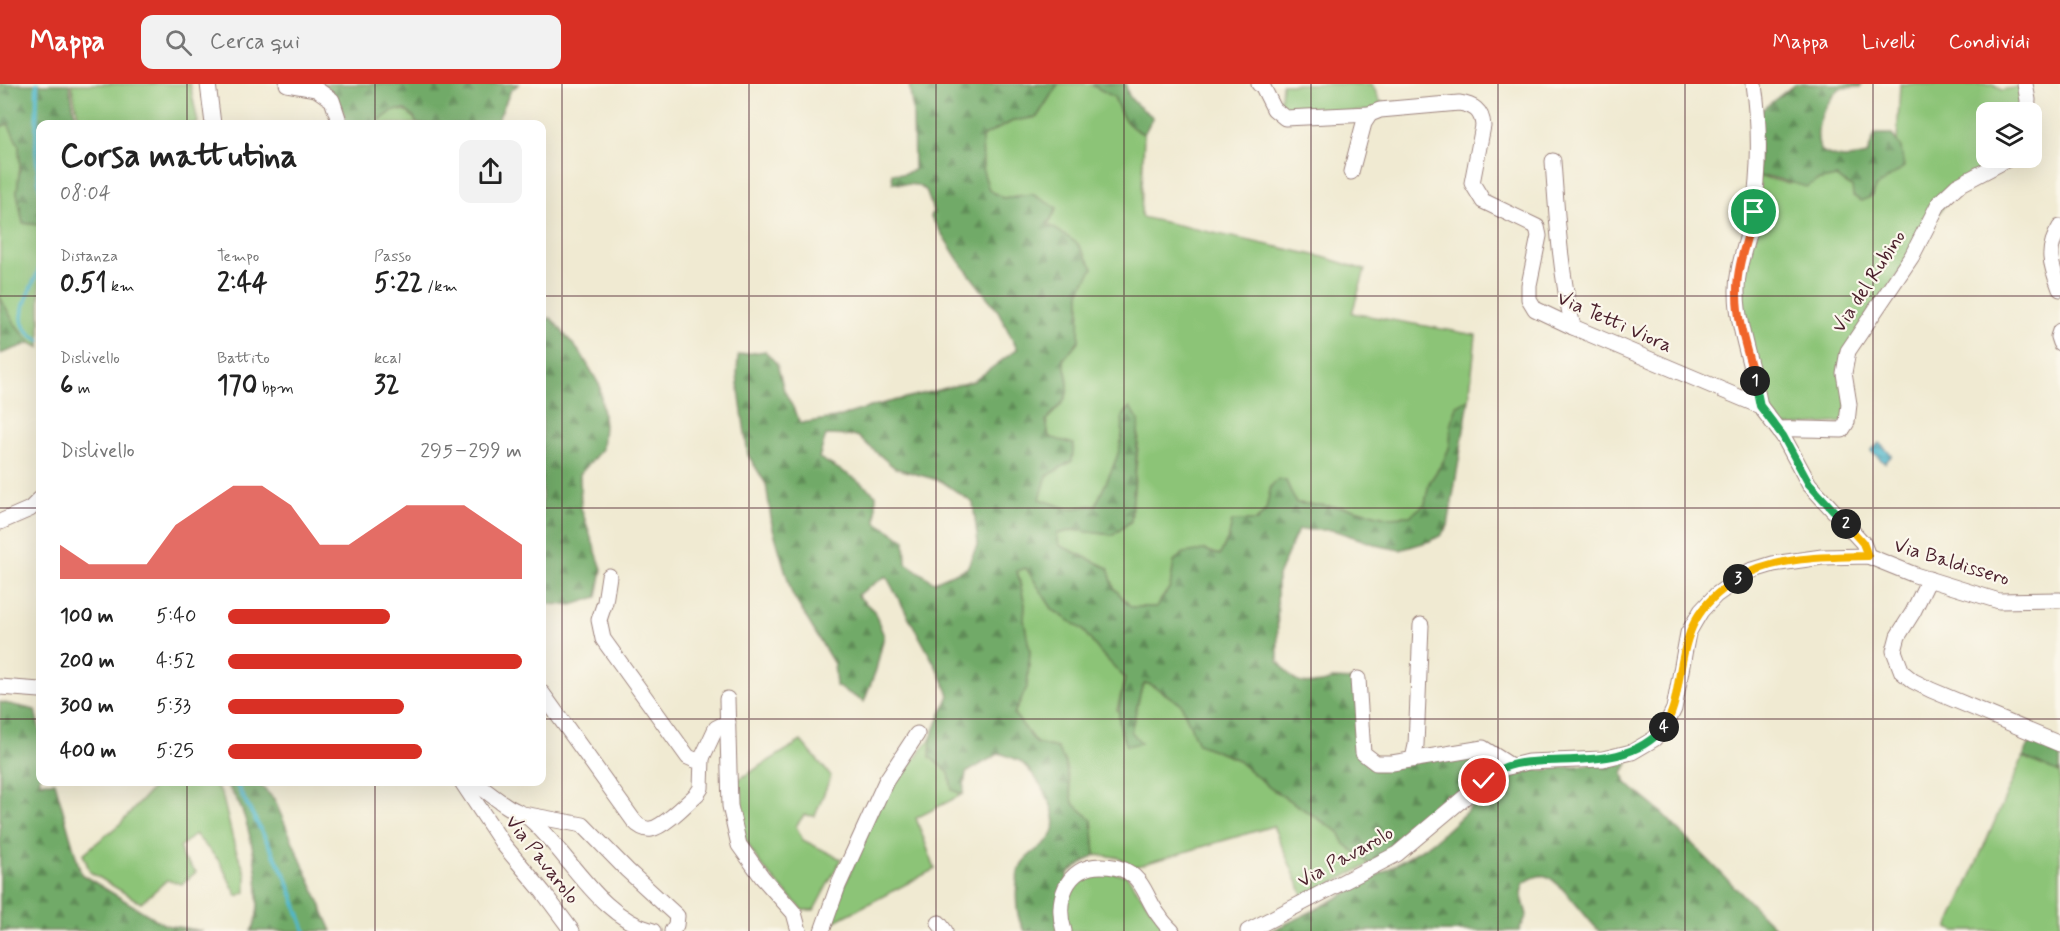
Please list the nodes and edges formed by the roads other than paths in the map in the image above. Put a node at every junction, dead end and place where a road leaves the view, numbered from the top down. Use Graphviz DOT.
graph roads {
  1 [pos="208,84"];
  2 [pos="287,84"];
  3 [pos="1259,84"];
  4 [pos="1754,84"];
  5 [pos="2025,84"];
  6 [pos="2028,102"];
  7 [pos="1370,114"];
  8 [pos="212,120"];
  9 [pos="339,120"];
  10 [pos="1554,160"];
  11 [pos="1991,168"];
  12 [pos="1351,171"];
  13 [pos="2060,227"];
  14 [pos="2060,288"];
  15 [pos="1573,327"];
  16 [pos="2060,331"];
  17 [pos="2060,343"];
  18 [pos="1760,406"];
  19 [pos="1778,429"];
  20 [pos="35,504"];
  21 [pos="0,515"];
  22 [pos="0,522"];
  23 [pos="1868,556"];
  24 [pos="609,576"];
  25 [pos="1929,579"];
  26 [pos="2060,600"];
  27 [pos="1421,625"];
  28 [pos="1358,679"];
  29 [pos="0,687"];
  30 [pos="36,690"];
  31 [pos="546,699"];
  32 [pos="727,699"];
  33 [pos="728,722"];
  34 [pos="917,734"];
  35 [pos="2060,744"];
  36 [pos="702,758"];
  37 [pos="1413,759"];
  38 [pos="1511,766"];
  39 [pos="465,786"];
  40 [pos="480,786"];
  41 [pos="520,814"];
  42 [pos="572,931"];
  43 [pos="653,931"];
  44 [pos="672,931"];
  45 [pos="799,931"];
  46 [pos="822,931"];
  47 [pos="1064,931"];
  48 [pos="1172,931"];
  49 [pos="1248,931"];
  1 -- 8 [label="street"];
  2 -- 9 [label="street"];
  3 -- 7 [label="street"];
  4 -- 18 [label="street"];
  5 -- 6 [label="street"];
  7 -- 12 [label="street"];
  7 -- 15 [label="street, Via Tetti Viora"];
  10 -- 15 [label="street"];
  11 -- 19 [label="street, Via del Rubino"];
  13 -- 14 [label="street"];
  15 -- 18 [label="street, Via Tetti Viora"];
  16 -- 17 [label="street"];
  18 -- 19 [label="street"];
  19 -- 23 [label="street"];
  20 -- 21 [label="street"];
  20 -- 22 [label="street"];
  23 -- 25 [label="street, Via Baldissero"];
  23 -- 38 [label="street, Via Pavarolo"];
  24 -- 36 [label="street"];
  25 -- 26 [label="street, Via Baldissero"];
  25 -- 35 [label="street"];
  27 -- 37 [label="street"];
  28 -- 37 [label="street"];
  29 -- 30 [label="street"];
  31 -- 36 [label="street"];
  32 -- 33 [label="street"];
  33 -- 36 [label="street"];
  33 -- 45 [label="street"];
  34 -- 46 [label="street"];
  37 -- 38 [label="street"];
  38 -- 49 [label="street, Via Pavarolo"];
  39 -- 42 [label="street, Via Pavarolo"];
  40 -- 41 [label="street"];
  41 -- 43 [label="street"];
  41 -- 44 [label="street"];
  47 -- 48 [label="street"];
}
